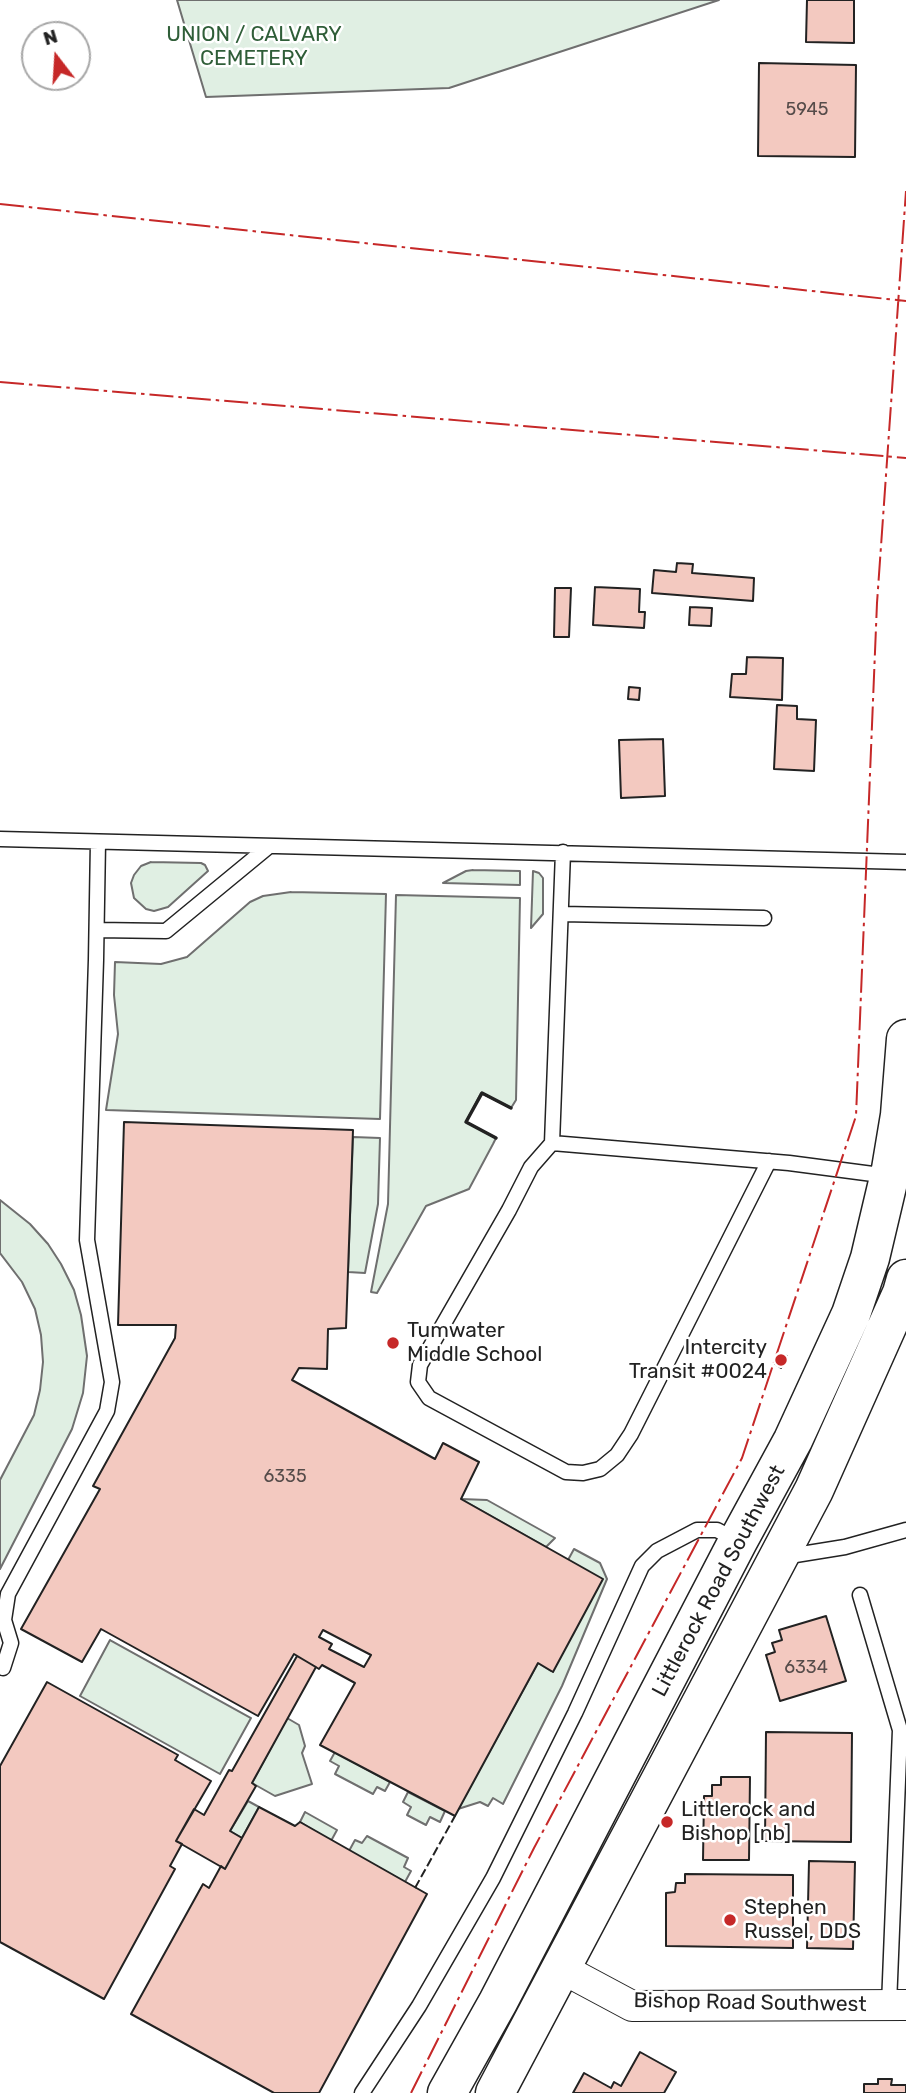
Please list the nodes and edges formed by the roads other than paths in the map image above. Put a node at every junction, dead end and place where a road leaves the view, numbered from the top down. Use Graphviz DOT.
graph roads {
  1 [pos="0,839"];
  2 [pos="98,842"];
  3 [pos="268,846"];
  4 [pos="563,852"];
  5 [pos="906,862"];
  6 [pos="562,914"];
  7 [pos="764,918"];
  8 [pos="97,930"];
  9 [pos="906,1039"];
  10 [pos="552,1143"];
  11 [pos="769,1161"];
  12 [pos="890,1176"];
  13 [pos="905,1289"];
  14 [pos="906,1530"];
  15 [pos="738,1541"];
  16 [pos="778,1558"];
  17 [pos="860,1595"];
  18 [pos="3,1668"];
  19 [pos="902,1781"];
  20 [pos="561,1968"];
  21 [pos="897,2005"];
  22 [pos="362,2093"];
  23 [pos="447,2093"];
  24 [pos="495,2093"];
  1 -- 2 [label="lane"];
  2 -- 3 [label="lane"];
  2 -- 8 [label="lane"];
  3 -- 4 [label="lane"];
  3 -- 8 [label="lane"];
  4 -- 5 [label="lane"];
  4 -- 6 [label="lane"];
  6 -- 7 [label="lane"];
  6 -- 10 [label="lane"];
  8 -- 18 [label="lane"];
  9 -- 12 [label="main road, Littlerock Road Southwest"];
  10 -- 11 [label="lane"];
  10 -- 11 [label="lane"];
  11 -- 12 [label="lane"];
  12 -- 15 [label="main road, Littlerock Road Southwest"];
  13 -- 16 [label="main road, Littlerock Road Southwest"];
  14 -- 16 [label="lane"];
  15 -- 22 [label="lane"];
  15 -- 23 [label="main road, Littlerock Road Southwest"];
  16 -- 20 [label="main road, Littlerock Road Southwest"];
  17 -- 19 [label="lane"];
  19 -- 21 [label="lane"];
  20 -- 21 [label="street, Bishop Road Southwest"];
  20 -- 24 [label="main road, Littlerock Road Southwest"];
}
